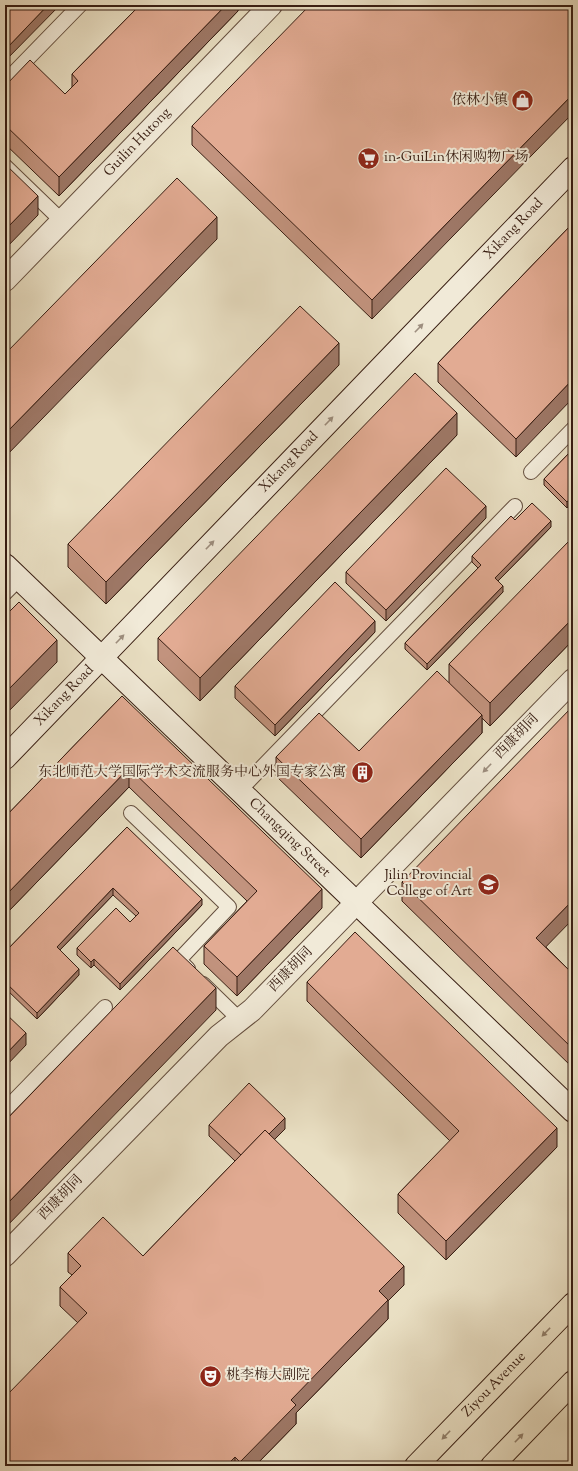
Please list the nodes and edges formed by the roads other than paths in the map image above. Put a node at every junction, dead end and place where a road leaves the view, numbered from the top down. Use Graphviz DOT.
graph roads {
  1 [pos="80,5"];
  2 [pos="271,5"];
  3 [pos="5,82"];
  4 [pos="5,166"];
  5 [pos="573,168"];
  6 [pos="62,221"];
  7 [pos="5,280"];
  8 [pos="573,429"];
  9 [pos="531,472"];
  10 [pos="515,506"];
  11 [pos="10,579"];
  12 [pos="101,658"];
  13 [pos="573,680"];
  14 [pos="5,758"];
  15 [pos="239,791"];
  16 [pos="131,813"];
  17 [pos="356,903"];
  18 [pos="105,1007"];
  19 [pos="240,1020"];
  20 [pos="5,1110"];
  21 [pos="573,1111"];
  22 [pos="5,1255"];
  23 [pos="573,1304"];
  24 [pos="573,1382"];
  25 [pos="416,1466"];
  26 [pos="492,1466"];
  1 -- 3 [label="lane"];
  2 -- 6 [label="street, Guilin Hutong"];
  4 -- 6 [label="lane"];
  12 -- 5 [label="street, Xikang Road, one-way"];
  6 -- 7 [label="street, Guilin Hutong"];
  8 -- 9 [label="lane"];
  10 -- 15 [label="lane"];
  11 -- 12 [label="street, Changqing Street"];
  12 -- 14 [label="street, Xikang Road"];
  12 -- 15 [label="street, Changqing Street"];
  13 -- 17 [label="street, 西康胡同, one-way"];
  15 -- 17 [label="street, Changqing Street"];
  16 -- 19 [label="lane"];
  17 -- 19 [label="street, 西康胡同"];
  17 -- 21 [label="street, Changqing Street"];
  18 -- 20 [label="lane"];
  19 -- 22 [label="street, 西康胡同"];
  23 -- 25 [label="main road, Ziyou Avenue, one-way"];
  26 -- 24 [label="main road, one-way"];
}
